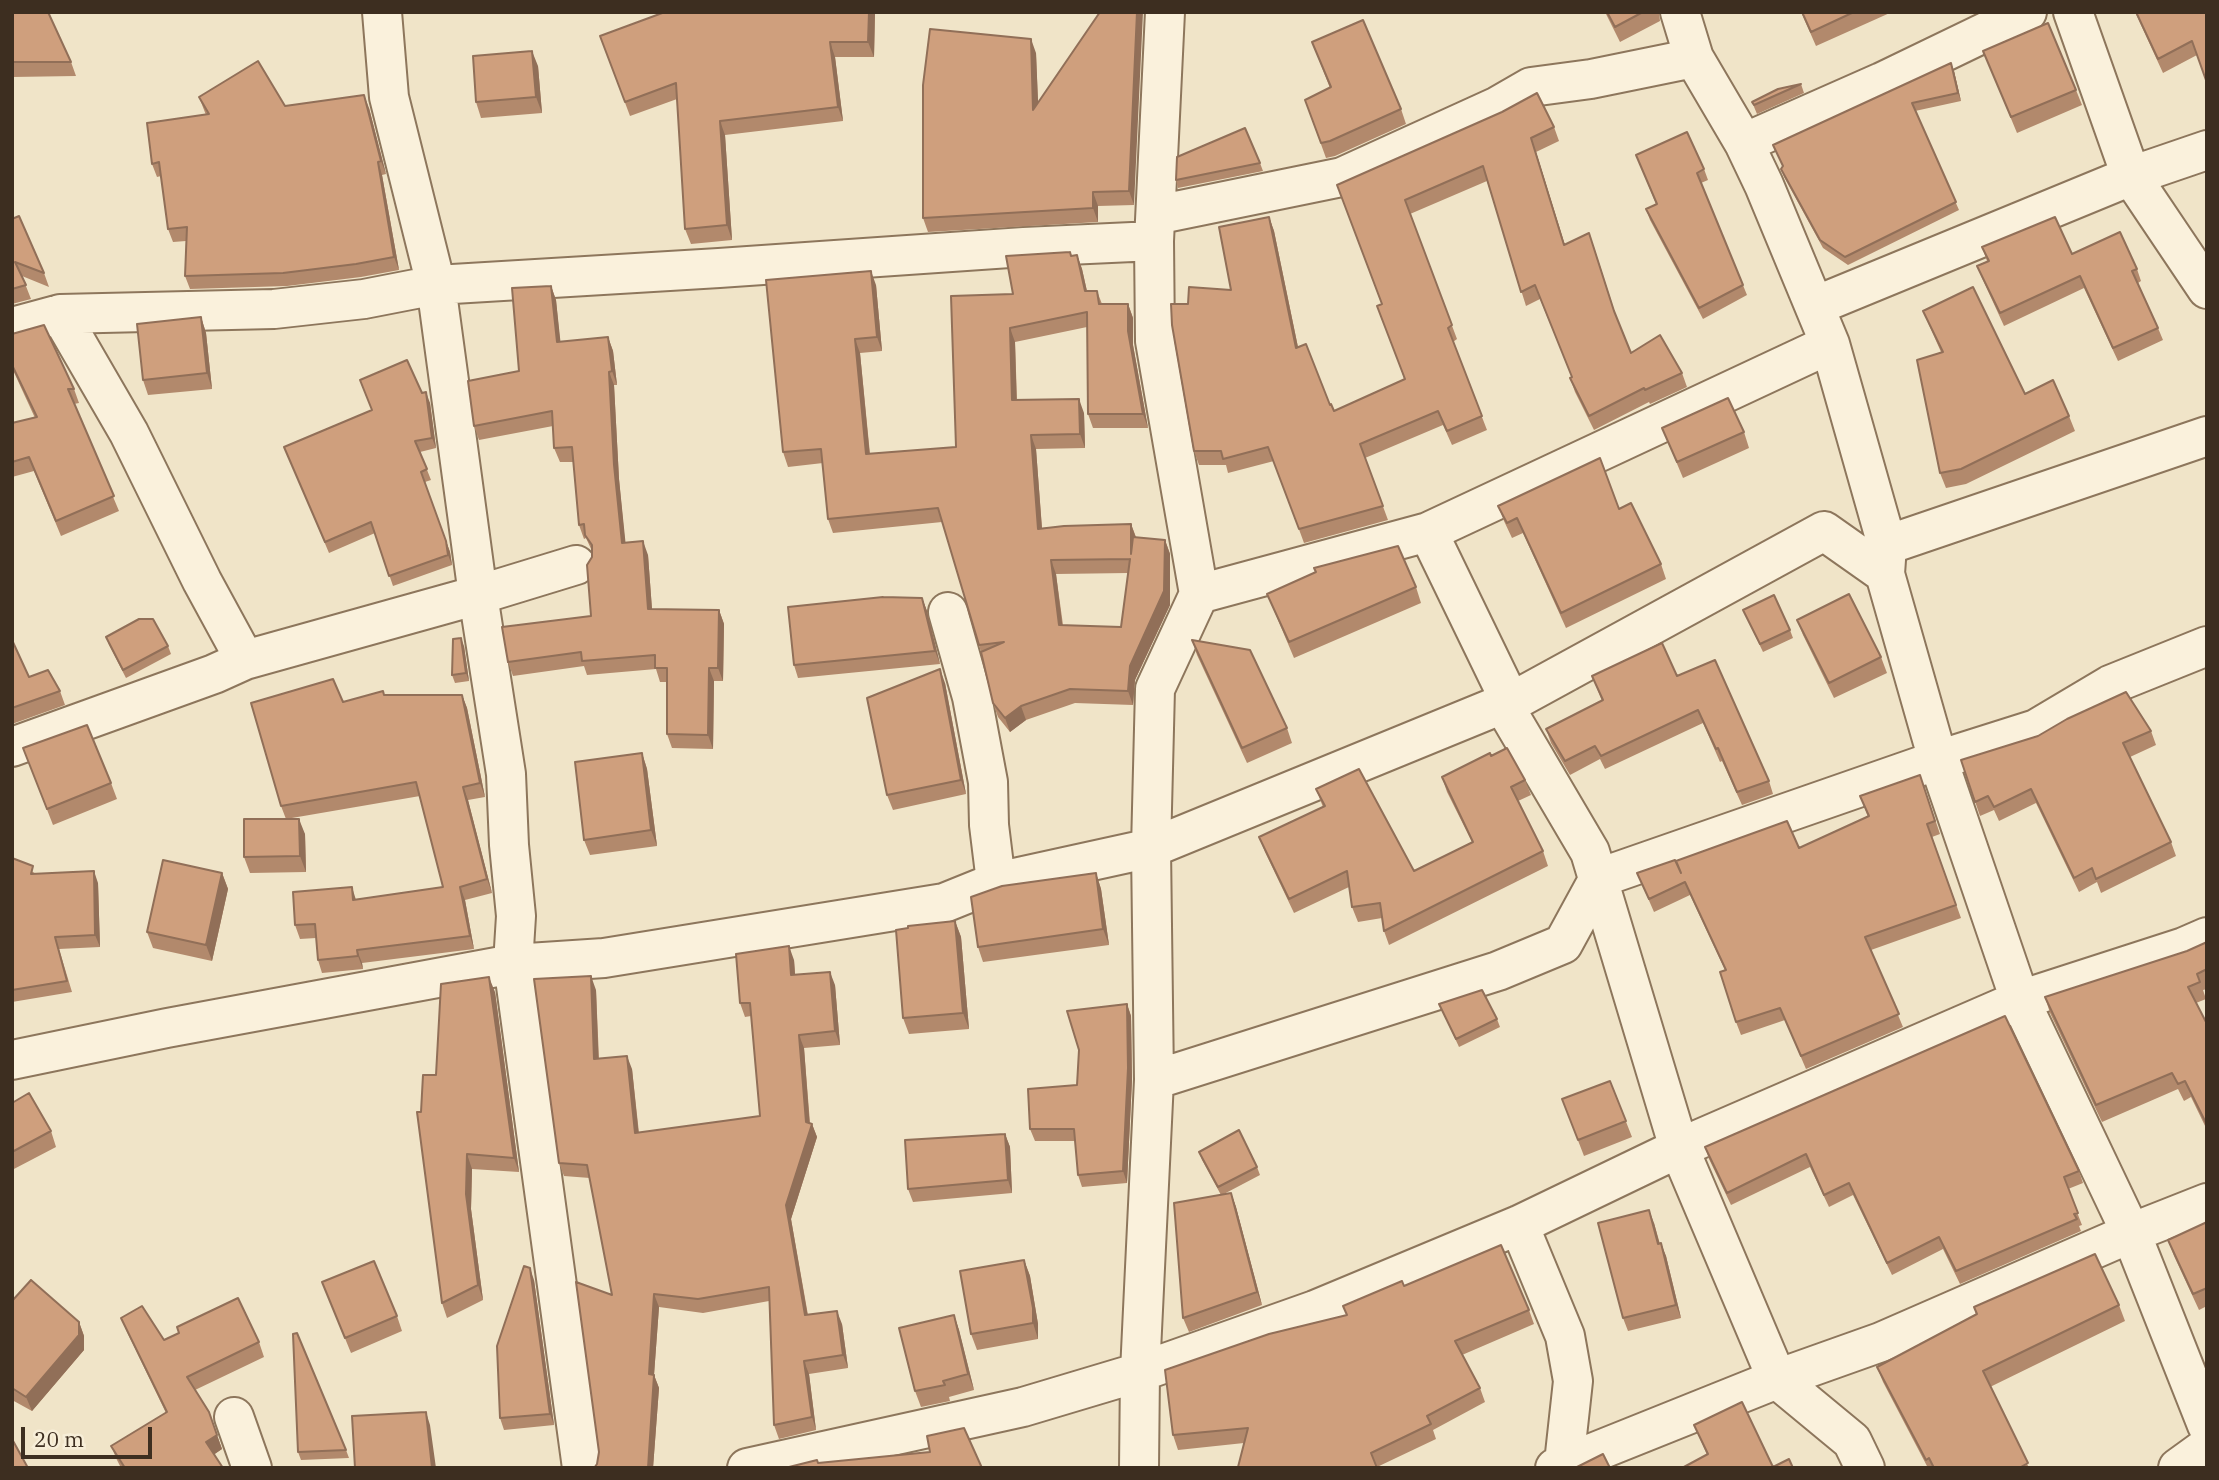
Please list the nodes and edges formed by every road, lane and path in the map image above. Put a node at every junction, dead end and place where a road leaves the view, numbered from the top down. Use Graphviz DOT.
graph roads {
  1 [pos="382,12"];
  2 [pos="1165,12"];
  3 [pos="1680,12"];
  4 [pos="2026,12"];
  5 [pos="2073,12"];
  6 [pos="1694,58"];
  7 [pos="1744,143"];
  8 [pos="2207,150"];
  9 [pos="2131,176"];
  10 [pos="1155,228"];
  11 [pos="436,285"];
  12 [pos="2207,289"];
  13 [pos="1815,306"];
  14 [pos="60,314"];
  15 [pos="12,327"];
  16 [pos="1830,344"];
  17 [pos="2207,436"];
  18 [pos="1428,533"];
  19 [pos="1886,559"];
  20 [pos="576,565"];
  21 [pos="1199,594"];
  22 [pos="478,595"];
  23 [pos="948,612"];
  24 [pos="2207,646"];
  25 [pos="245,660"];
  26 [pos="1507,703"];
  27 [pos="12,747"];
  28 [pos="1938,760"];
  29 [pos="1151,848"];
  30 [pos="1599,878"];
  31 [pos="996,882"];
  32 [pos="2207,937"];
  33 [pos="513,964"];
  34 [pos="2020,1000"];
  35 [pos="12,1060"];
  36 [pos="1154,1080"];
  37 [pos="1679,1148"];
  38 [pos="2207,1203"];
  39 [pos="1519,1225"];
  40 [pos="2130,1233"];
  41 [pos="1140,1372"];
  42 [pos="1777,1379"];
  43 [pos="234,1417"];
  44 [pos="2207,1425"];
  45 [pos="2207,1447"];
  46 [pos="1559,1465"];
  47 [pos="252,1468"];
  48 [pos="582,1468"];
  49 [pos="747,1468"];
  50 [pos="1139,1468"];
  51 [pos="1865,1468"];
  52 [pos="2178,1468"];
  1 -- 11 [label="street"];
  2 -- 10 [label="street"];
  3 -- 6 [label="street"];
  4 -- 7 [label="street"];
  5 -- 9 [label="street"];
  6 -- 7 [label="street"];
  6 -- 10 [label="street"];
  7 -- 13 [label="street"];
  8 -- 9 [label="street"];
  9 -- 12 [label="street"];
  9 -- 13 [label="street"];
  10 -- 11 [label="street"];
  10 -- 21 [label="street"];
  11 -- 14 [label="street"];
  11 -- 22 [label="street"];
  13 -- 16 [label="street"];
  14 -- 15 [label="street"];
  14 -- 25 [label="street"];
  16 -- 18 [label="street"];
  16 -- 19 [label="street"];
  17 -- 19 [label="street"];
  18 -- 21 [label="street"];
  18 -- 26 [label="street"];
  19 -- 26 [label="street"];
  19 -- 28 [label="street"];
  20 -- 22 [label="street"];
  21 -- 29 [label="street"];
  22 -- 25 [label="street"];
  22 -- 33 [label="street"];
  23 -- 31 [label="street"];
  24 -- 28 [label="street"];
  25 -- 27 [label="street"];
  26 -- 29 [label="street"];
  26 -- 30 [label="street"];
  28 -- 30 [label="street"];
  28 -- 34 [label="street"];
  29 -- 31 [label="street"];
  29 -- 36 [label="street"];
  30 -- 36 [label="street"];
  30 -- 37 [label="street"];
  31 -- 33 [label="street"];
  32 -- 34 [label="street"];
  33 -- 35 [label="street"];
  33 -- 48 [label="street"];
  34 -- 37 [label="street"];
  34 -- 40 [label="street"];
  36 -- 41 [label="street"];
  37 -- 39 [label="street"];
  37 -- 42 [label="street"];
  38 -- 40 [label="street"];
  39 -- 41 [label="street"];
  39 -- 46 [label="street"];
  40 -- 42 [label="street"];
  40 -- 44 [label="street"];
  41 -- 49 [label="street"];
  41 -- 50 [label="street"];
  42 -- 46 [label="street"];
  42 -- 51 [label="street"];
  43 -- 47 [label="street"];
  45 -- 52 [label="street"];
}
